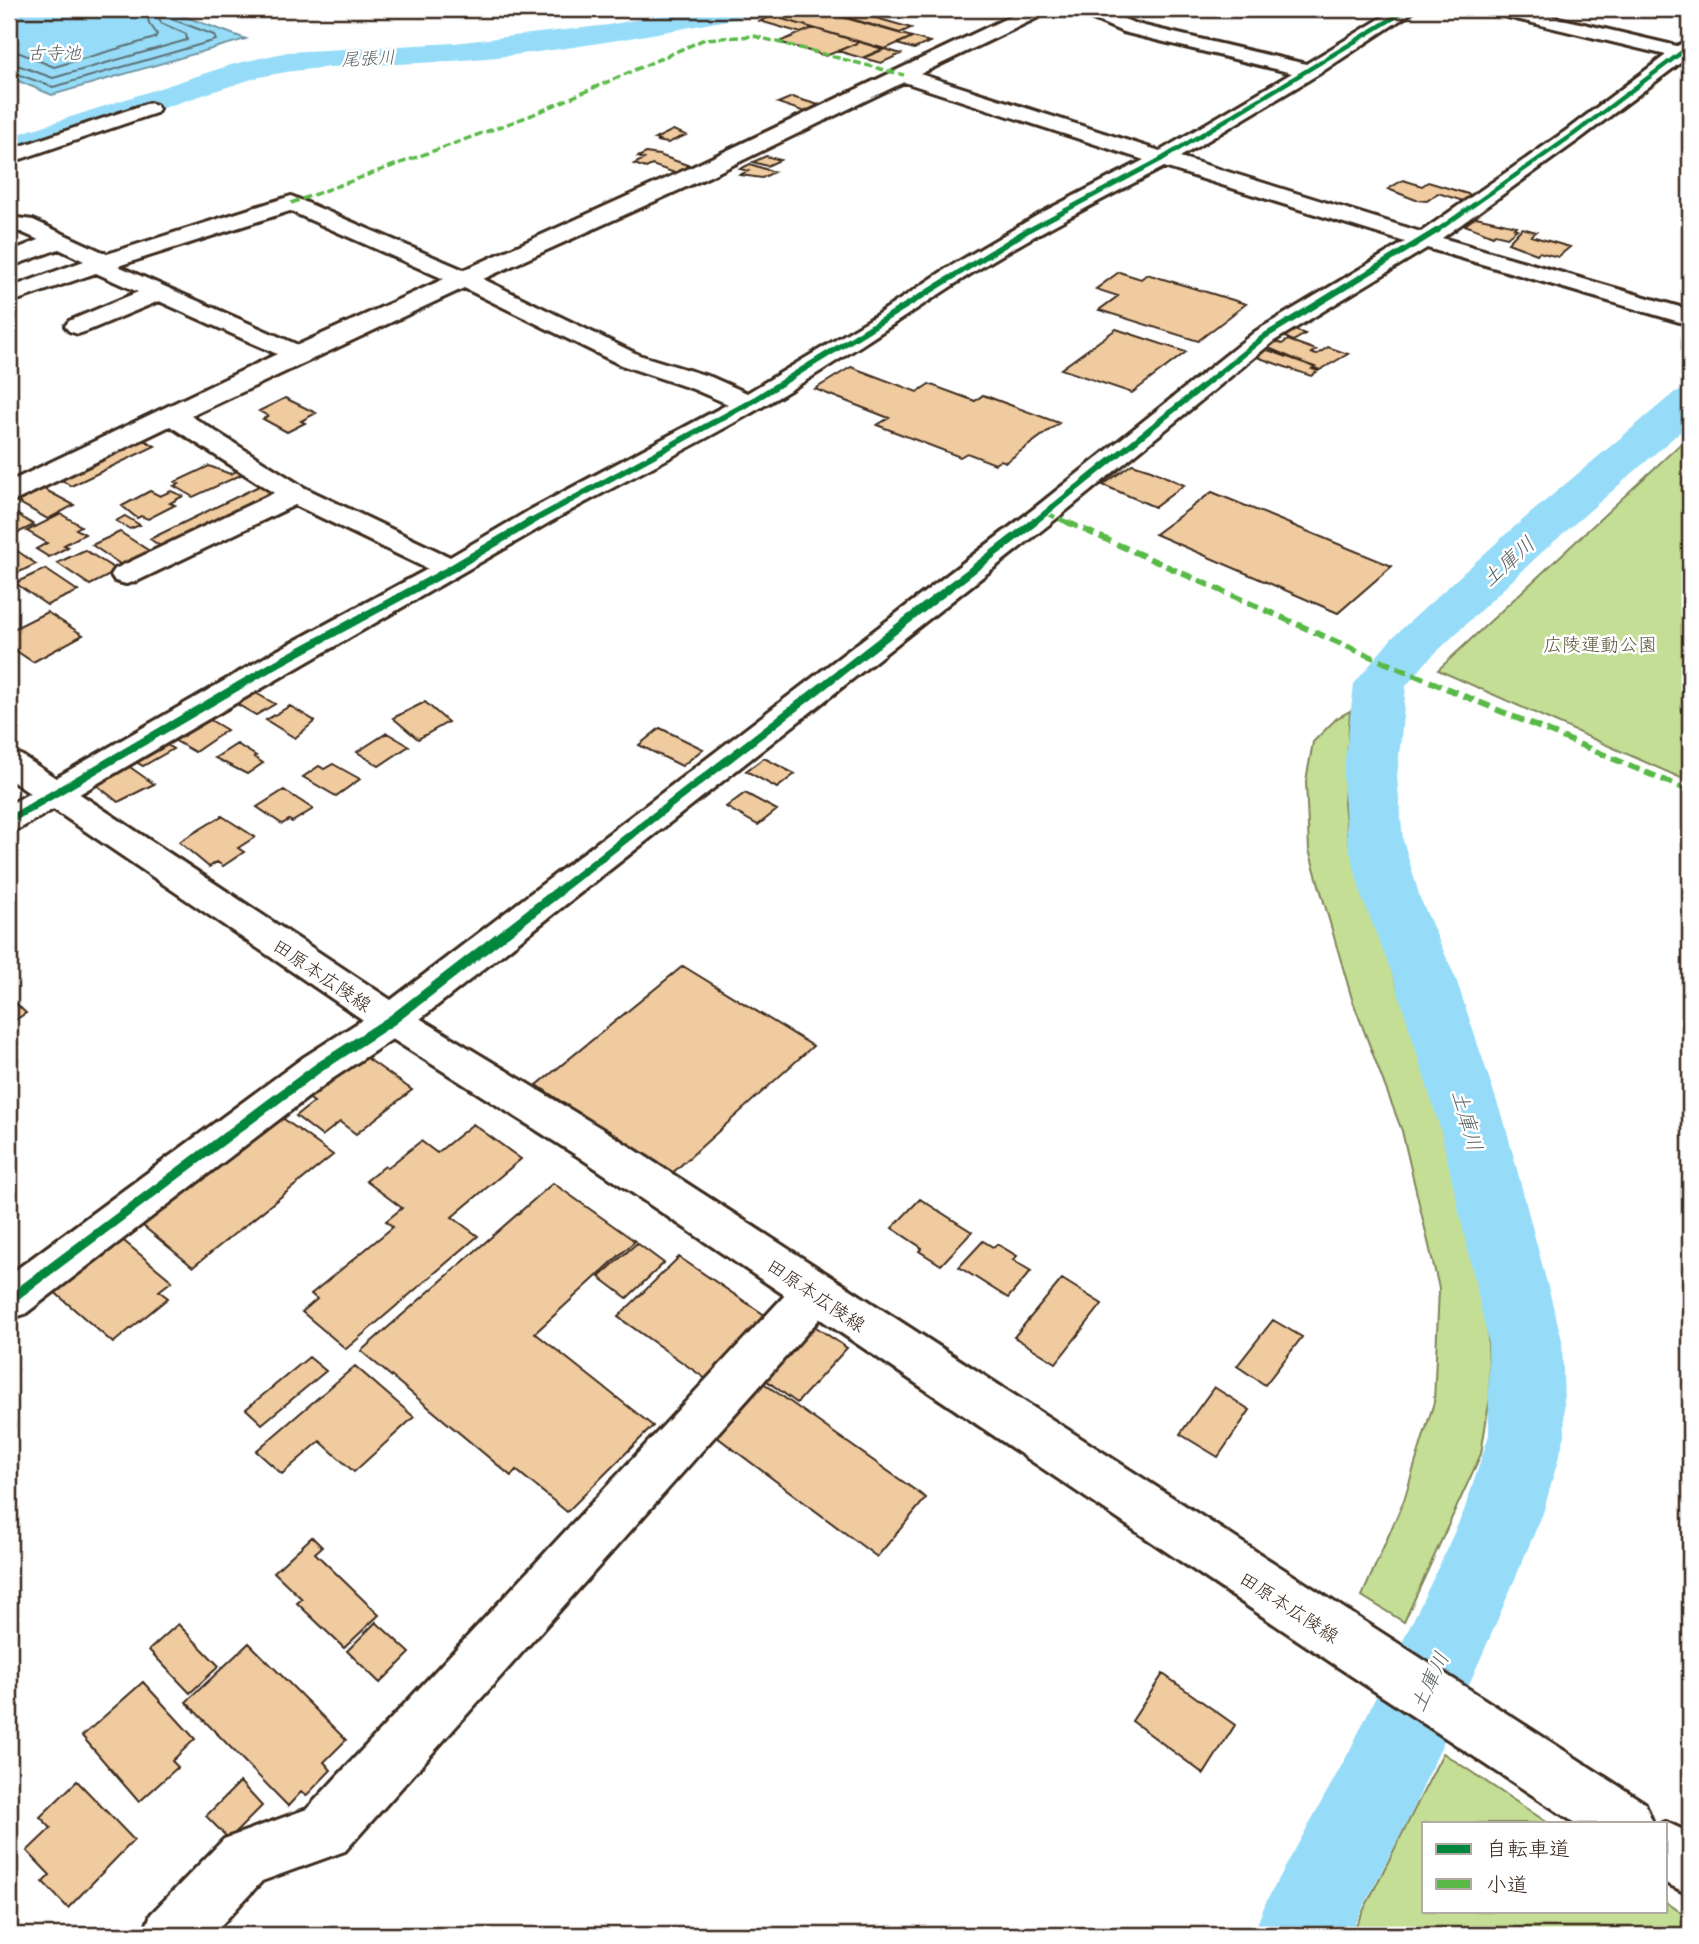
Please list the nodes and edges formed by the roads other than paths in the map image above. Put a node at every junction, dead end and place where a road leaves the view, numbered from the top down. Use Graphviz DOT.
graph roads {
  1 [pos="1040,9"];
  2 [pos="1086,9"];
  3 [pos="1408,9"];
  4 [pos="1498,9"];
  5 [pos="1682,52"];
  6 [pos="1310,71"];
  7 [pos="904,75"];
  8 [pos="149,110"];
  9 [pos="9,157"];
  10 [pos="1160,160"];
  11 [pos="9,223"];
  12 [pos="1424,240"];
  13 [pos="59,241"];
  14 [pos="9,260"];
  15 [pos="101,263"];
  16 [pos="464,278"];
  17 [pos="160,292"];
  18 [pos="9,296"];
  19 [pos="1690,318"];
  20 [pos="78,326"];
  21 [pos="298,354"];
  22 [pos="740,399"];
  23 [pos="169,414"];
  24 [pos="9,493"];
  25 [pos="295,494"];
  26 [pos="442,565"];
  27 [pos="125,575"];
  28 [pos="9,763"];
  29 [pos="54,794"];
  30 [pos="9,820"];
  31 [pos="393,1020"];
  32 [pos="815,1293"];
  33 [pos="9,1300"];
  34 [pos="1623,1822"];
  35 [pos="1668,1851"];
  36 [pos="1690,1866"];
  37 [pos="172,1935"];
  1 -- 7 [label="street"];
  2 -- 6 [label="street"];
  3 -- 6 [label="street"];
  4 -- 5 [label="street"];
  5 -- 12 [label="street"];
  6 -- 10 [label="street"];
  7 -- 10 [label="street"];
  7 -- 16 [label="street"];
  8 -- 9 [label="street"];
  10 -- 12 [label="street"];
  10 -- 22 [label="street"];
  11 -- 13 [label="street"];
  12 -- 19 [label="street"];
  12 -- 31 [label="street"];
  13 -- 14 [label="street"];
  13 -- 15 [label="street"];
  15 -- 16 [label="street"];
  15 -- 17 [label="street"];
  15 -- 18 [label="street"];
  16 -- 21 [label="street"];
  16 -- 22 [label="street"];
  17 -- 20 [label="street"];
  17 -- 21 [label="street"];
  21 -- 23 [label="street"];
  22 -- 26 [label="street"];
  23 -- 24 [label="street"];
  23 -- 25 [label="street"];
  25 -- 26 [label="street"];
  25 -- 27 [label="street"];
  26 -- 29 [label="street"];
  28 -- 29 [label="street, 田原本広陵線"];
  29 -- 30 [label="street"];
  29 -- 31 [label="street, 田原本広陵線"];
  31 -- 32 [label="street, 田原本広陵線"];
  31 -- 33 [label="street"];
  32 -- 34 [label="street, 田原本広陵線"];
  32 -- 37 [label="street"];
  35 -- 36 [label="street"];
}
